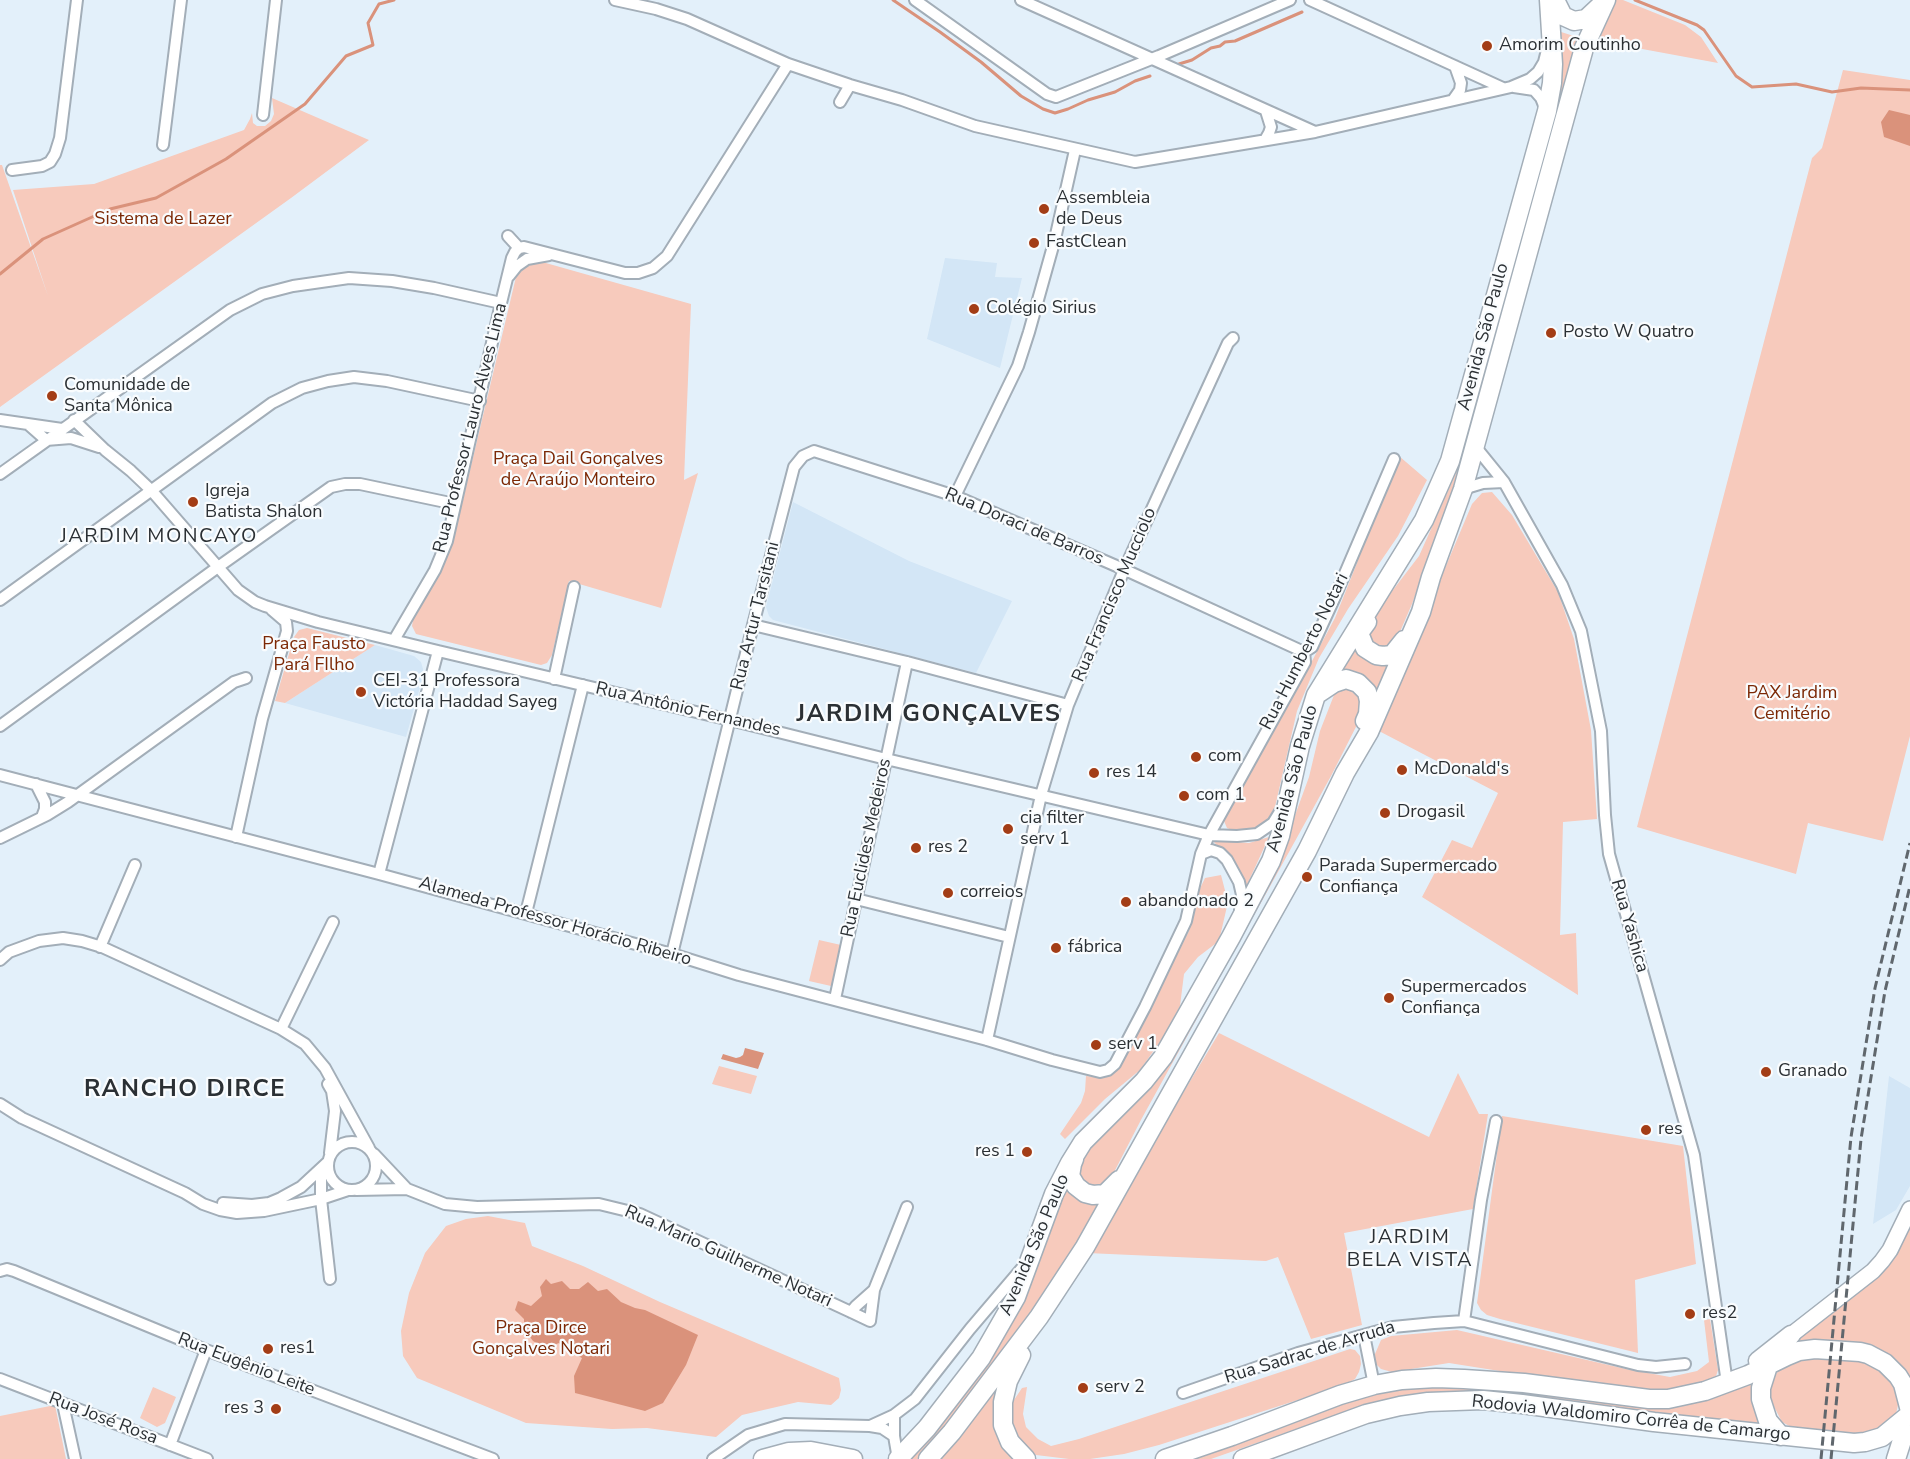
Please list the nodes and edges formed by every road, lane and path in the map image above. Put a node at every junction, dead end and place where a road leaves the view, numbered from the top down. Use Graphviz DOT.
graph roads {
  1 [pos="77,0"];
  2 [pos="181,0"];
  3 [pos="276,0"];
  4 [pos="615,0"];
  5 [pos="915,0"];
  6 [pos="1021,0"];
  7 [pos="1290,0"];
  8 [pos="1310,0"];
  9 [pos="1549,0"];
  10 [pos="1555,0"];
  11 [pos="1606,0"];
  12 [pos="1550,32"];
  13 [pos="1152,59"];
  14 [pos="788,64"];
  15 [pos="1455,66"];
  16 [pos="850,85"];
  17 [pos="1507,87"];
  18 [pos="1453,100"];
  19 [pos="840,102"];
  20 [pos="1266,111"];
  21 [pos="1547,111"];
  22 [pos="263,115"];
  23 [pos="1315,132"];
  24 [pos="1265,140"];
  25 [pos="163,145"];
  26 [pos="1075,150"];
  27 [pos="12,170"];
  28 [pos="506,241"];
  29 [pos="517,250"];
  30 [pos="554,254"];
  31 [pos="508,276"];
  32 [pos="501,303"];
  33 [pos="1233,338"];
  34 [pos="480,401"];
  35 [pos="0,420"];
  36 [pos="74,420"];
  37 [pos="29,425"];
  38 [pos="62,429"];
  39 [pos="46,440"];
  40 [pos="1474,444"];
  41 [pos="32,450"];
  42 [pos="105,450"];
  43 [pos="803,456"];
  44 [pos="1394,459"];
  45 [pos="0,474"];
  46 [pos="1504,482"];
  47 [pos="1463,489"];
  48 [pos="151,490"];
  49 [pos="955,496"];
  50 [pos="456,504"];
  51 [pos="1424,520"];
  52 [pos="218,567"];
  53 [pos="1124,570"];
  54 [pos="574,587"];
  55 [pos="0,600"];
  56 [pos="265,606"];
  57 [pos="1421,612"];
  58 [pos="318,622"];
  59 [pos="753,625"];
  60 [pos="287,631"];
  61 [pos="394,640"];
  62 [pos="438,651"];
  63 [pos="1304,652"];
  64 [pos="907,662"];
  65 [pos="246,678"];
  66 [pos="554,679"];
  67 [pos="583,685"];
  68 [pos="1316,695"];
  69 [pos="1068,705"];
  70 [pos="730,720"];
  71 [pos="0,726"];
  72 [pos="886,759"];
  73 [pos="0,775"];
  74 [pos="36,784"];
  75 [pos="78,794"];
  76 [pos="1041,795"];
  77 [pos="1288,796"];
  78 [pos="1325,815"];
  79 [pos="42,817"];
  80 [pos="1209,835"];
  81 [pos="236,837"];
  82 [pos="0,838"];
  83 [pos="1202,854"];
  84 [pos="135,866"];
  85 [pos="380,874"];
  86 [pos="856,899"];
  87 [pos="526,913"];
  88 [pos="333,922"];
  89 [pos="1009,937"];
  90 [pos="1231,937"];
  91 [pos="100,947"];
  92 [pos="672,954"];
  93 [pos="0,960"];
  94 [pos="835,999"];
  95 [pos="281,1029"];
  96 [pos="987,1040"];
  97 [pos="305,1044"];
  98 [pos="1108,1071"];
  99 [pos="0,1104"];
  100 [pos="1496,1121"];
  101 [pos="1083,1142"];
  102 [pos="1140,1148"];
  103 [pos="371,1150"];
  104 [pos="326,1163"];
  105 [pos="407,1189"];
  106 [pos="352,1190"];
  107 [pos="185,1193"];
  108 [pos="321,1199"];
  109 [pos="907,1207"];
  110 [pos="1910,1209"];
  111 [pos="1034,1250"];
  112 [pos="0,1271"];
  113 [pos="330,1279"];
  114 [pos="874,1290"];
  115 [pos="851,1312"];
  116 [pos="1040,1317"];
  117 [pos="1464,1322"];
  118 [pos="1364,1335"];
  119 [pos="1791,1335"];
  120 [pos="206,1350"];
  121 [pos="1685,1364"];
  122 [pos="1768,1366"];
  123 [pos="0,1379"];
  124 [pos="1727,1383"];
  125 [pos="1374,1385"];
  126 [pos="1183,1393"];
  127 [pos="63,1404"];
  128 [pos="1910,1413"];
  129 [pos="894,1415"];
  130 [pos="870,1426"];
  131 [pos="894,1436"];
  132 [pos="1781,1436"];
  133 [pos="1841,1442"];
  134 [pos="170,1445"];
  135 [pos="75,1459"];
  136 [pos="207,1459"];
  137 [pos="493,1459"];
  138 [pos="713,1459"];
  139 [pos="763,1459"];
  140 [pos="853,1459"];
  141 [pos="898,1459"];
  142 [pos="928,1459"];
  143 [pos="1026,1459"];
  144 [pos="1165,1459"];
  145 [pos="1243,1459"];
  146 [pos="1857,1459"];
  147 [pos="1896,1459"];
  1 -- 27 [label="street"];
  2 -- 25 [label="street"];
  3 -- 22 [label="street"];
  4 -- 14 [label="street"];
  5 -- 13 [label="street"];
  6 -- 13 [label="street"];
  7 -- 13 [label="street"];
  8 -- 15 [label="street"];
  9 -- 12 [label="main road, Avenida São Paulo"];
  10 -- 11 [label="main road"];
  11 -- 40 [label="main road, Avenida São Paulo"];
  12 -- 17 [label="street"];
  12 -- 21 [label="main road, Avenida São Paulo"];
  13 -- 20 [label="street"];
  14 -- 16 [label="street"];
  14 -- 30 [label="street"];
  15 -- 17 [label="street"];
  15 -- 18 [label="street"];
  16 -- 19 [label="street"];
  16 -- 26 [label="street"];
  17 -- 18 [label="street"];
  17 -- 21 [label="street"];
  18 -- 23 [label="street"];
  20 -- 23 [label="street"];
  20 -- 24 [label="street"];
  21 -- 51 [label="main road, Avenida São Paulo"];
  23 -- 24 [label="street"];
  24 -- 26 [label="street"];
  26 -- 49 [label="street"];
  28 -- 29 [label="street"];
  29 -- 30 [label="street"];
  29 -- 31 [label="street, Rua Professor Lauro Alves Lima"];
  30 -- 31 [label="street"];
  31 -- 32 [label="street, Rua Professor Lauro Alves Lima"];
  32 -- 34 [label="street, Rua Professor Lauro Alves Lima"];
  32 -- 36 [label="street"];
  33 -- 53 [label="street, Rua Francisco Mucciolo"];
  34 -- 48 [label="street"];
  34 -- 50 [label="street, Rua Professor Lauro Alves Lima"];
  35 -- 37 [label="street"];
  36 -- 38 [label="street"];
  36 -- 42 [label="street, Rua Antônio Fernandes"];
  37 -- 38 [label="street"];
  37 -- 39 [label="street"];
  37 -- 41 [label="street"];
  38 -- 39 [label="street"];
  39 -- 41 [label="street"];
  39 -- 42 [label="street, Rua Antônio Fernandes"];
  40 -- 46 [label="street, Rua Yashica"];
  40 -- 47 [label="main road, Avenida São Paulo"];
  41 -- 45 [label="street"];
  42 -- 48 [label="street, Rua Antônio Fernandes"];
  43 -- 49 [label="street, Rua Doraci de Barros"];
  43 -- 59 [label="street, Rua Artur Tarsitani"];
  44 -- 63 [label="street, Rua Humberto Notari"];
  46 -- 47 [label="street"];
  46 -- 124 [label="street, Rua Yashica"];
  47 -- 57 [label="main road, Avenida São Paulo"];
  48 -- 52 [label="street, Rua Antônio Fernandes"];
  48 -- 55 [label="street"];
  49 -- 53 [label="street, Rua Doraci de Barros"];
  50 -- 52 [label="street"];
  50 -- 61 [label="street, Rua Professor Lauro Alves Lima"];
  51 -- 57 [label="main road"];
  51 -- 68 [label="main road, Avenida São Paulo"];
  52 -- 56 [label="street, Rua Antônio Fernandes"];
  52 -- 71 [label="street"];
  53 -- 63 [label="street, Rua Doraci de Barros"];
  53 -- 69 [label="street, Rua Francisco Mucciolo"];
  54 -- 66 [label="street"];
  56 -- 58 [label="street, Rua Antônio Fernandes"];
  56 -- 60 [label="street, Rua Antônio Fernandes"];
  57 -- 78 [label="main road, Avenida São Paulo"];
  58 -- 60 [label="street, Rua Antônio Fernandes"];
  58 -- 61 [label="street, Rua Antônio Fernandes"];
  59 -- 64 [label="street"];
  59 -- 70 [label="street, Rua Artur Tarsitani"];
  60 -- 81 [label="street"];
  61 -- 62 [label="street, Rua Antônio Fernandes"];
  62 -- 66 [label="street, Rua Antônio Fernandes"];
  62 -- 85 [label="street"];
  63 -- 80 [label="street, Rua Humberto Notari"];
  64 -- 69 [label="street"];
  64 -- 72 [label="street, Rua Euclides Medeiros"];
  65 -- 75 [label="street"];
  66 -- 67 [label="street, Rua Antônio Fernandes"];
  67 -- 70 [label="street, Rua Antônio Fernandes"];
  67 -- 87 [label="street"];
  68 -- 77 [label="main road, Avenida São Paulo"];
  68 -- 78 [label="main road"];
  69 -- 76 [label="street, Rua Francisco Mucciolo"];
  70 -- 72 [label="street, Rua Antônio Fernandes"];
  70 -- 92 [label="street, Rua Artur Tarsitani"];
  72 -- 76 [label="street, Rua Antônio Fernandes"];
  72 -- 86 [label="street, Rua Euclides Medeiros"];
  73 -- 74 [label="street, Alameda Professor Horácio Ribeiro"];
  74 -- 75 [label="street, Alameda Professor Horácio Ribeiro"];
  74 -- 79 [label="street"];
  75 -- 79 [label="street"];
  75 -- 81 [label="street, Alameda Professor Horácio Ribeiro"];
  76 -- 80 [label="street, Rua Antônio Fernandes"];
  76 -- 89 [label="street, Rua Francisco Mucciolo"];
  77 -- 80 [label="street, Rua Antônio Fernandes"];
  77 -- 90 [label="main road, Avenida São Paulo"];
  78 -- 102 [label="main road, Avenida São Paulo"];
  79 -- 82 [label="street"];
  80 -- 83 [label="street, Rua Humberto Notari"];
  81 -- 85 [label="street, Alameda Professor Horácio Ribeiro"];
  83 -- 90 [label="street"];
  83 -- 98 [label="street, Rua Humberto Notari"];
  84 -- 91 [label="street"];
  85 -- 87 [label="street, Alameda Professor Horácio Ribeiro"];
  86 -- 89 [label="street"];
  86 -- 94 [label="street, Rua Euclides Medeiros"];
  87 -- 92 [label="street, Alameda Professor Horácio Ribeiro"];
  88 -- 95 [label="street"];
  89 -- 96 [label="street, Rua Francisco Mucciolo"];
  90 -- 101 [label="main road, Avenida São Paulo"];
  91 -- 93 [label="street, Rua Mario Guilherme Notari"];
  91 -- 95 [label="street, Rua Mario Guilherme Notari"];
  92 -- 94 [label="street, Alameda Professor Horácio Ribeiro"];
  94 -- 96 [label="street, Alameda Professor Horácio Ribeiro"];
  95 -- 97 [label="street, Rua Mario Guilherme Notari"];
  96 -- 98 [label="street, Alameda Professor Horácio Ribeiro"];
  97 -- 103 [label="street, Rua Mario Guilherme Notari"];
  97 -- 104 [label="street, Rua Mario Guilherme Notari"];
  99 -- 107 [label="street, Rua Mario Guilherme Notari"];
  100 -- 117 [label="street"];
  101 -- 102 [label="main road"];
  101 -- 111 [label="main road, Avenida São Paulo"];
  102 -- 116 [label="main road, Avenida São Paulo"];
  103 -- 104 [label="street, Rua Mario Guilherme Notari"];
  103 -- 105 [label="street, Rua Mario Guilherme Notari"];
  103 -- 106 [label="street, Rua Mario Guilherme Notari"];
  104 -- 106 [label="street"];
  104 -- 107 [label="street, Rua Mario Guilherme Notari"];
  104 -- 108 [label="street"];
  105 -- 106 [label="street, Rua Mario Guilherme Notari"];
  105 -- 115 [label="street, Rua Mario Guilherme Notari"];
  106 -- 108 [label="street, Rua Mario Guilherme Notari"];
  107 -- 108 [label="street, Rua Mario Guilherme Notari"];
  108 -- 113 [label="street"];
  109 -- 114 [label="street"];
  110 -- 119 [label="main road"];
  111 -- 129 [label="street"];
  111 -- 141 [label="main road, Avenida São Paulo"];
  112 -- 120 [label="street, Rua Eugênio Leite"];
  114 -- 115 [label="street"];
  114 -- 115 [label="street, Rua Mario Guilherme Notari"];
  116 -- 142 [label="main road, Avenida São Paulo"];
  116 -- 143 [label="main road"];
  117 -- 118 [label="street, Rua Sadrac de Arruda"];
  117 -- 121 [label="street, Rua Sadrac de Arruda"];
  118 -- 125 [label="street"];
  118 -- 126 [label="street, Rua Sadrac de Arruda"];
  119 -- 122 [label="main road"];
  119 -- 124 [label="main road"];
  120 -- 134 [label="street"];
  120 -- 137 [label="street, Rua Eugênio Leite"];
  122 -- 124 [label="main road, Rodovia Waldomiro Corrêa de Camargo"];
  122 -- 128 [label="main road, Rodovia Waldomiro Corrêa de Camargo"];
  122 -- 132 [label="main road"];
  123 -- 127 [label="street, Rua José Rosa"];
  124 -- 125 [label="main road, Rodovia Waldomiro Corrêa de Camargo"];
  125 -- 144 [label="main road, Rodovia Waldomiro Corrêa de Camargo"];
  127 -- 134 [label="street, Rua José Rosa"];
  127 -- 135 [label="street"];
  128 -- 133 [label="main road, Rodovia Waldomiro Corrêa de Camargo"];
  128 -- 147 [label="main road"];
  129 -- 130 [label="street"];
  129 -- 131 [label="street"];
  130 -- 131 [label="street"];
  130 -- 138 [label="street"];
  131 -- 141 [label="street"];
  132 -- 133 [label="main road, Rodovia Waldomiro Corrêa de Camargo"];
  132 -- 145 [label="main road, Rodovia Waldomiro Corrêa de Camargo"];
  133 -- 146 [label="main road"];
  134 -- 136 [label="street, Rua José Rosa"];
  139 -- 140 [label="main road"];
}
